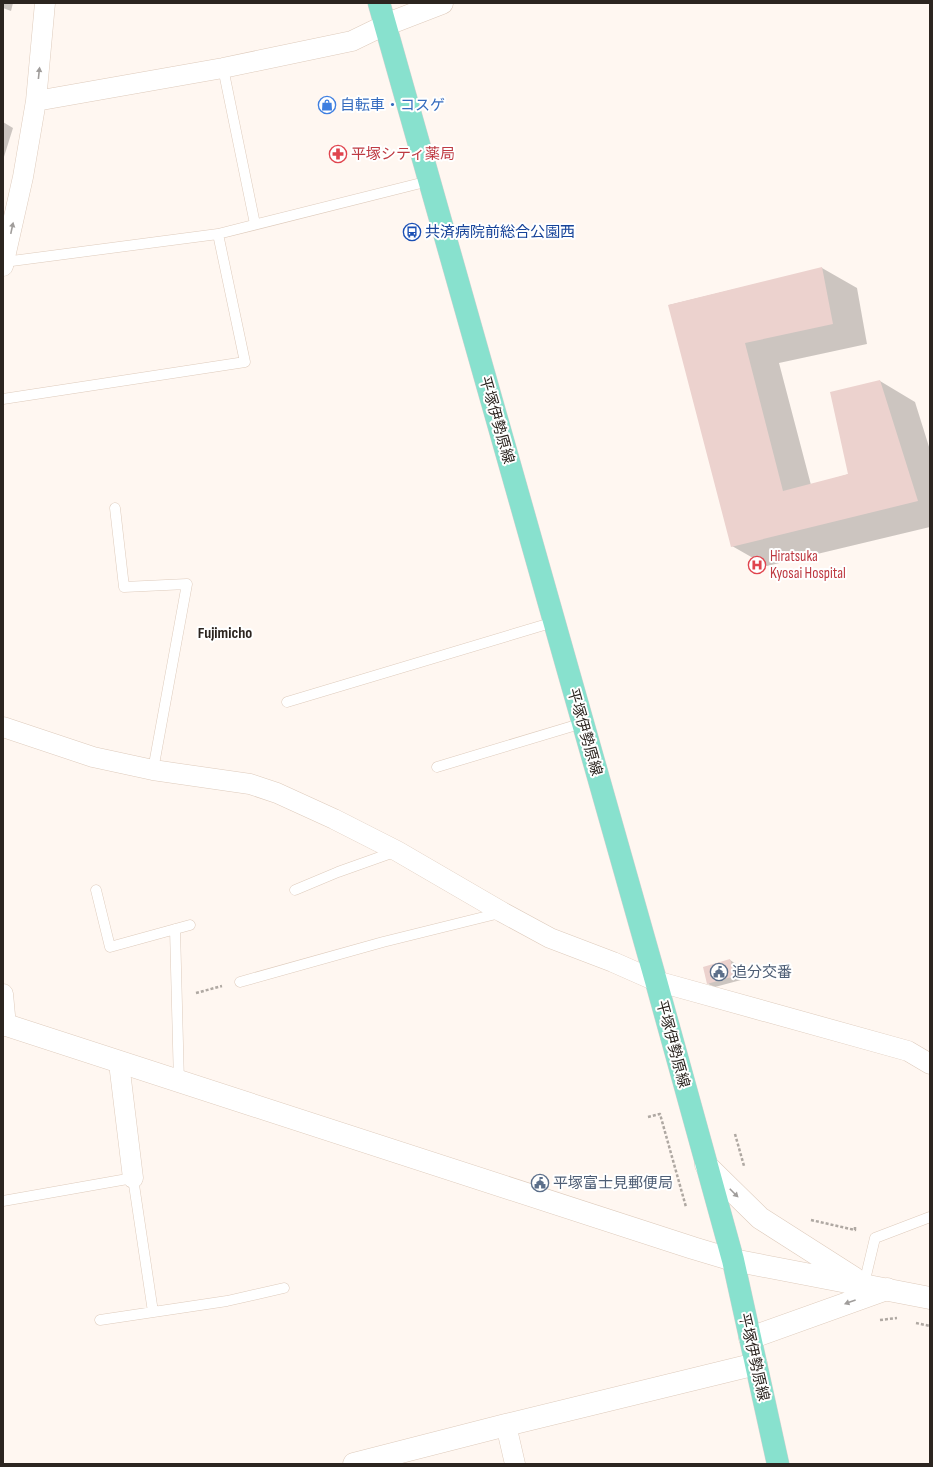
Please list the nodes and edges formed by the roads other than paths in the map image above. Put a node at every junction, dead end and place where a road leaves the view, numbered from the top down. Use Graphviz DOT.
graph roads {
  1 [pos="45,3"];
  2 [pos="379,3"];
  3 [pos="442,3"];
  4 [pos="385,25"];
  5 [pos="223,68"];
  6 [pos="36,101"];
  7 [pos="429,181"];
  8 [pos="255,224"];
  9 [pos="218,234"];
  10 [pos="4,264"];
  11 [pos="3,399"];
  12 [pos="115,508"];
  13 [pos="554,622"];
  14 [pos="287,702"];
  15 [pos="583,723"];
  16 [pos="3,727"];
  17 [pos="437,767"];
  18 [pos="154,770"];
  19 [pos="397,851"];
  20 [pos="96,890"];
  21 [pos="295,890"];
  22 [pos="502,912"];
  23 [pos="190,925"];
  24 [pos="175,929"];
  25 [pos="656,981"];
  26 [pos="240,982"];
  27 [pos="3,994"];
  28 [pos="5,1025"];
  29 [pos="120,1063"];
  30 [pos="930,1064"];
  31 [pos="179,1082"];
  32 [pos="706,1165"];
  33 [pos="133,1178"];
  34 [pos="3,1201"];
  35 [pos="930,1217"];
  36 [pos="733,1260"];
  37 [pos="864,1284"];
  38 [pos="284,1288"];
  39 [pos="887,1289"];
  40 [pos="930,1298"];
  41 [pos="153,1312"];
  42 [pos="100,1320"];
  43 [pos="750,1338"];
  44 [pos="756,1364"];
  45 [pos="506,1425"];
  46 [pos="354,1464"];
  47 [pos="514,1464"];
  48 [pos="778,1464"];
  6 -- 1 [label="street, one-way"];
  2 -- 4 [label="main road, 平塚伊勢原線"];
  3 -- 4 [label="street"];
  4 -- 5 [label="street"];
  4 -- 7 [label="main road, 平塚伊勢原線"];
  5 -- 6 [label="street"];
  5 -- 8 [label="lane"];
  10 -- 6 [label="street, one-way"];
  7 -- 8 [label="lane"];
  7 -- 13 [label="main road, 平塚伊勢原線"];
  8 -- 9 [label="lane"];
  9 -- 10 [label="lane"];
  9 -- 11 [label="lane"];
  12 -- 18 [label="lane"];
  13 -- 14 [label="lane"];
  13 -- 15 [label="main road, 平塚伊勢原線"];
  15 -- 17 [label="lane"];
  15 -- 25 [label="main road, 平塚伊勢原線"];
  16 -- 18 [label="street"];
  18 -- 19 [label="street"];
  19 -- 21 [label="lane"];
  19 -- 22 [label="street"];
  20 -- 24 [label="lane"];
  22 -- 25 [label="street"];
  22 -- 26 [label="lane"];
  23 -- 24 [label="lane"];
  24 -- 31 [label="lane"];
  25 -- 30 [label="street"];
  25 -- 32 [label="main road, 平塚伊勢原線"];
  27 -- 28 [label="street"];
  28 -- 29 [label="street"];
  29 -- 31 [label="street"];
  29 -- 33 [label="street"];
  31 -- 36 [label="street"];
  32 -- 36 [label="main road, 平塚伊勢原線"];
  32 -- 37 [label="street, one-way"];
  33 -- 34 [label="lane"];
  33 -- 41 [label="lane"];
  35 -- 37 [label="lane"];
  36 -- 37 [label="street"];
  36 -- 43 [label="main road, 平塚伊勢原線"];
  37 -- 39 [label="street"];
  38 -- 41 [label="lane"];
  39 -- 40 [label="street"];
  39 -- 43 [label="street, one-way"];
  41 -- 42 [label="lane"];
  43 -- 44 [label="main road, 平塚伊勢原線"];
  44 -- 45 [label="street"];
  44 -- 48 [label="main road, 平塚伊勢原線"];
  45 -- 46 [label="street"];
  45 -- 47 [label="street"];
}
